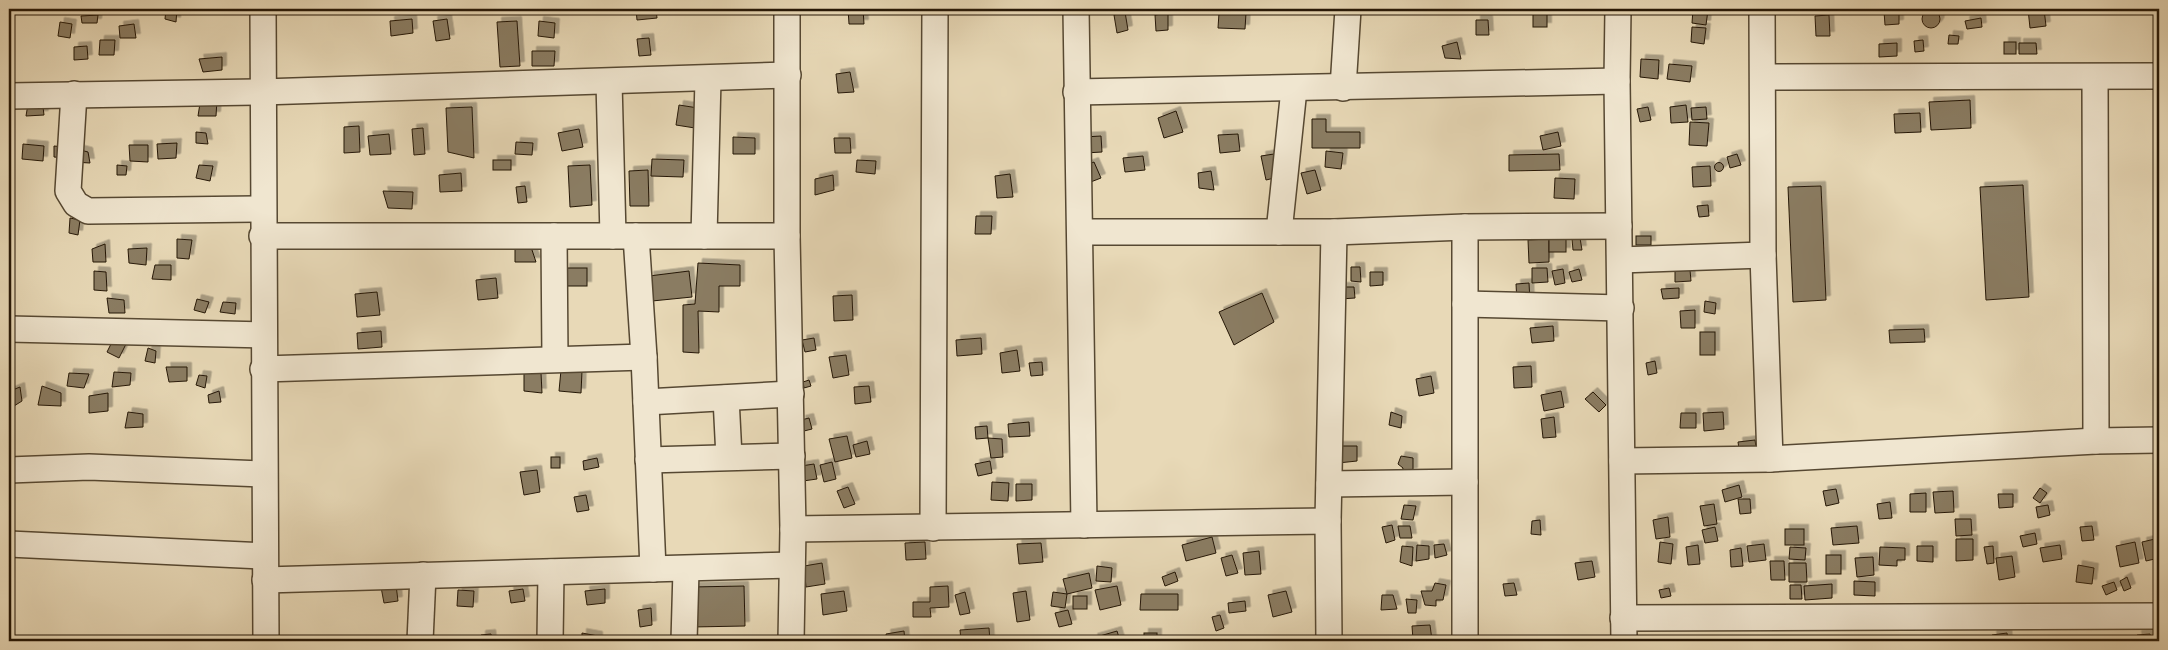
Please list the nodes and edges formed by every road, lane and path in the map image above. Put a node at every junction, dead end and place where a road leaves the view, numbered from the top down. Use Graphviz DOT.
graph roads {
  1 [pos="263,9"];
  2 [pos="787,9"];
  3 [pos="935,9"];
  4 [pos="1076,9"];
  5 [pos="1348,9"];
  6 [pos="1618,9"];
  7 [pos="1762,9"];
  8 [pos="788,75"];
  9 [pos="2159,76"];
  10 [pos="1763,77"];
  11 [pos="2095,77"];
  12 [pos="708,79"];
  13 [pos="1617,81"];
  14 [pos="609,82"];
  15 [pos="1343,88"];
  16 [pos="1294,89"];
  17 [pos="262,92"];
  18 [pos="1076,92"];
  19 [pos="74,94"];
  20 [pos="9,96"];
  21 [pos="262,209"];
  22 [pos="1619,226"];
  23 [pos="1465,227"];
  24 [pos="1080,232"];
  25 [pos="1279,232"];
  26 [pos="1334,232"];
  27 [pos="262,236"];
  28 [pos="554,236"];
  29 [pos="624,236"];
  30 [pos="704,236"];
  31 [pos="787,236"];
  32 [pos="1763,254"];
  33 [pos="1620,260"];
  34 [pos="1465,304"];
  35 [pos="1620,308"];
  36 [pos="9,330"];
  37 [pos="264,335"];
  38 [pos="644,357"];
  39 [pos="555,358"];
  40 [pos="263,369"];
  41 [pos="791,394"];
  42 [pos="726,398"];
  43 [pos="646,402"];
  44 [pos="2159,440"];
  45 [pos="2096,441"];
  46 [pos="792,456"];
  47 [pos="729,457"];
  48 [pos="1770,459"];
  49 [pos="648,460"];
  50 [pos="1622,461"];
  51 [pos="9,470"];
  52 [pos="264,474"];
  53 [pos="1465,482"];
  54 [pos="1329,484"];
  55 [pos="1328,521"];
  56 [pos="1084,525"];
  57 [pos="933,528"];
  58 [pos="793,529"];
  59 [pos="9,544"];
  60 [pos="264,556"];
  61 [pos="792,565"];
  62 [pos="653,569"];
  63 [pos="686,570"];
  64 [pos="552,572"];
  65 [pos="423,575"];
  66 [pos="265,580"];
  67 [pos="2159,616"];
  68 [pos="1624,629"];
  69 [pos="266,641"];
  70 [pos="420,641"];
  71 [pos="550,641"];
  72 [pos="684,641"];
  73 [pos="791,641"];
  74 [pos="1329,641"];
  75 [pos="1465,641"];
  1 -- 17 [label="street"];
  2 -- 8 [label="street"];
  3 -- 57 [label="street"];
  4 -- 18 [label="street"];
  5 -- 15 [label="street"];
  6 -- 13 [label="street"];
  7 -- 10 [label="street"];
  8 -- 12 [label="street"];
  8 -- 31 [label="street"];
  9 -- 11 [label="street"];
  10 -- 11 [label="street"];
  10 -- 32 [label="street"];
  11 -- 45 [label="street"];
  12 -- 14 [label="street"];
  12 -- 30 [label="street"];
  13 -- 15 [label="street"];
  13 -- 22 [label="street"];
  14 -- 17 [label="street"];
  14 -- 29 [label="street"];
  15 -- 16 [label="street"];
  16 -- 18 [label="street"];
  16 -- 25 [label="street"];
  17 -- 19 [label="street"];
  17 -- 21 [label="street"];
  18 -- 24 [label="street"];
  19 -- 20 [label="street"];
  19 -- 21 [label="street"];
  21 -- 27 [label="street"];
  22 -- 23 [label="street"];
  22 -- 33 [label="street"];
  23 -- 26 [label="street"];
  23 -- 34 [label="street"];
  24 -- 25 [label="street"];
  24 -- 56 [label="street"];
  25 -- 26 [label="street"];
  26 -- 54 [label="street"];
  27 -- 28 [label="street"];
  27 -- 37 [label="street"];
  28 -- 29 [label="street"];
  28 -- 39 [label="street"];
  29 -- 30 [label="street"];
  29 -- 38 [label="street"];
  30 -- 31 [label="street"];
  31 -- 41 [label="street"];
  32 -- 33 [label="street"];
  32 -- 48 [label="street"];
  33 -- 35 [label="street"];
  34 -- 35 [label="street"];
  34 -- 53 [label="street"];
  35 -- 50 [label="street"];
  36 -- 37 [label="street"];
  37 -- 40 [label="street"];
  38 -- 39 [label="street"];
  38 -- 43 [label="street"];
  39 -- 40 [label="street"];
  40 -- 52 [label="street"];
  41 -- 42 [label="street"];
  41 -- 46 [label="street"];
  42 -- 43 [label="street"];
  42 -- 47 [label="street"];
  43 -- 49 [label="street"];
  44 -- 45 [label="street"];
  45 -- 48 [label="street"];
  46 -- 47 [label="street"];
  46 -- 58 [label="street"];
  47 -- 49 [label="street"];
  48 -- 50 [label="street"];
  49 -- 62 [label="street"];
  50 -- 68 [label="street"];
  51 -- 52 [label="street"];
  52 -- 60 [label="street"];
  53 -- 54 [label="street"];
  53 -- 75 [label="street"];
  54 -- 55 [label="street"];
  55 -- 56 [label="street"];
  55 -- 74 [label="street"];
  56 -- 57 [label="street"];
  57 -- 58 [label="street"];
  58 -- 61 [label="street"];
  59 -- 60 [label="street"];
  60 -- 66 [label="street"];
  61 -- 63 [label="street"];
  61 -- 73 [label="street"];
  62 -- 63 [label="street"];
  62 -- 64 [label="street"];
  63 -- 72 [label="street"];
  64 -- 65 [label="street"];
  64 -- 71 [label="street"];
  65 -- 66 [label="street"];
  65 -- 70 [label="street"];
  66 -- 69 [label="street"];
  67 -- 68 [label="street"];
}
